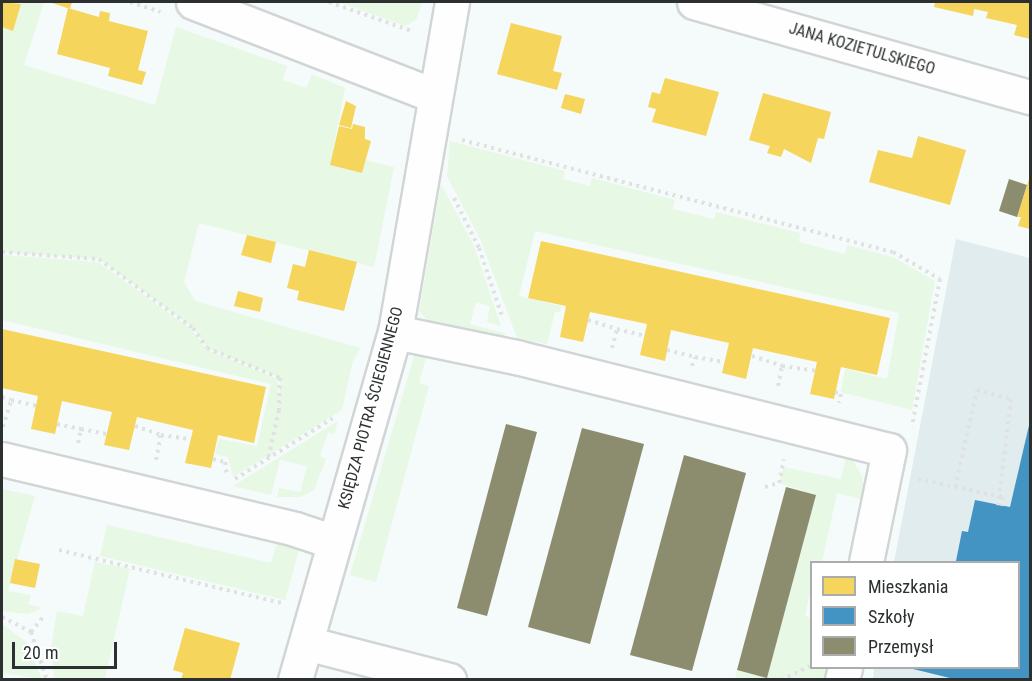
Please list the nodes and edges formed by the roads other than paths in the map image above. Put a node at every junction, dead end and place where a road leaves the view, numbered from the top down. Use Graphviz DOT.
graph roads {
  1 [pos="193,2"];
  2 [pos="452,2"];
  3 [pos="694,2"];
  4 [pos="433,95"];
  5 [pos="1030,97"];
  6 [pos="395,332"];
  7 [pos="2,459"];
  8 [pos="334,542"];
  9 [pos="866,561"];
  10 [pos="306,643"];
  11 [pos="295,680"];
  12 [pos="449,680"];
  1 -- 4 [label="street"];
  2 -- 4 [label="street, KSIĘDZA PIOTRA ŚCIEGIENNEGO"];
  3 -- 5 [label="street, JANA KOZIETULSKIEGO"];
  4 -- 6 [label="street, KSIĘDZA PIOTRA ŚCIEGIENNEGO"];
  6 -- 8 [label="street, KSIĘDZA PIOTRA ŚCIEGIENNEGO"];
  6 -- 9 [label="street"];
  7 -- 8 [label="street"];
  8 -- 10 [label="street, KSIĘDZA PIOTRA ŚCIEGIENNEGO"];
  10 -- 11 [label="street, KSIĘDZA PIOTRA ŚCIEGIENNEGO"];
  10 -- 12 [label="street"];
}
